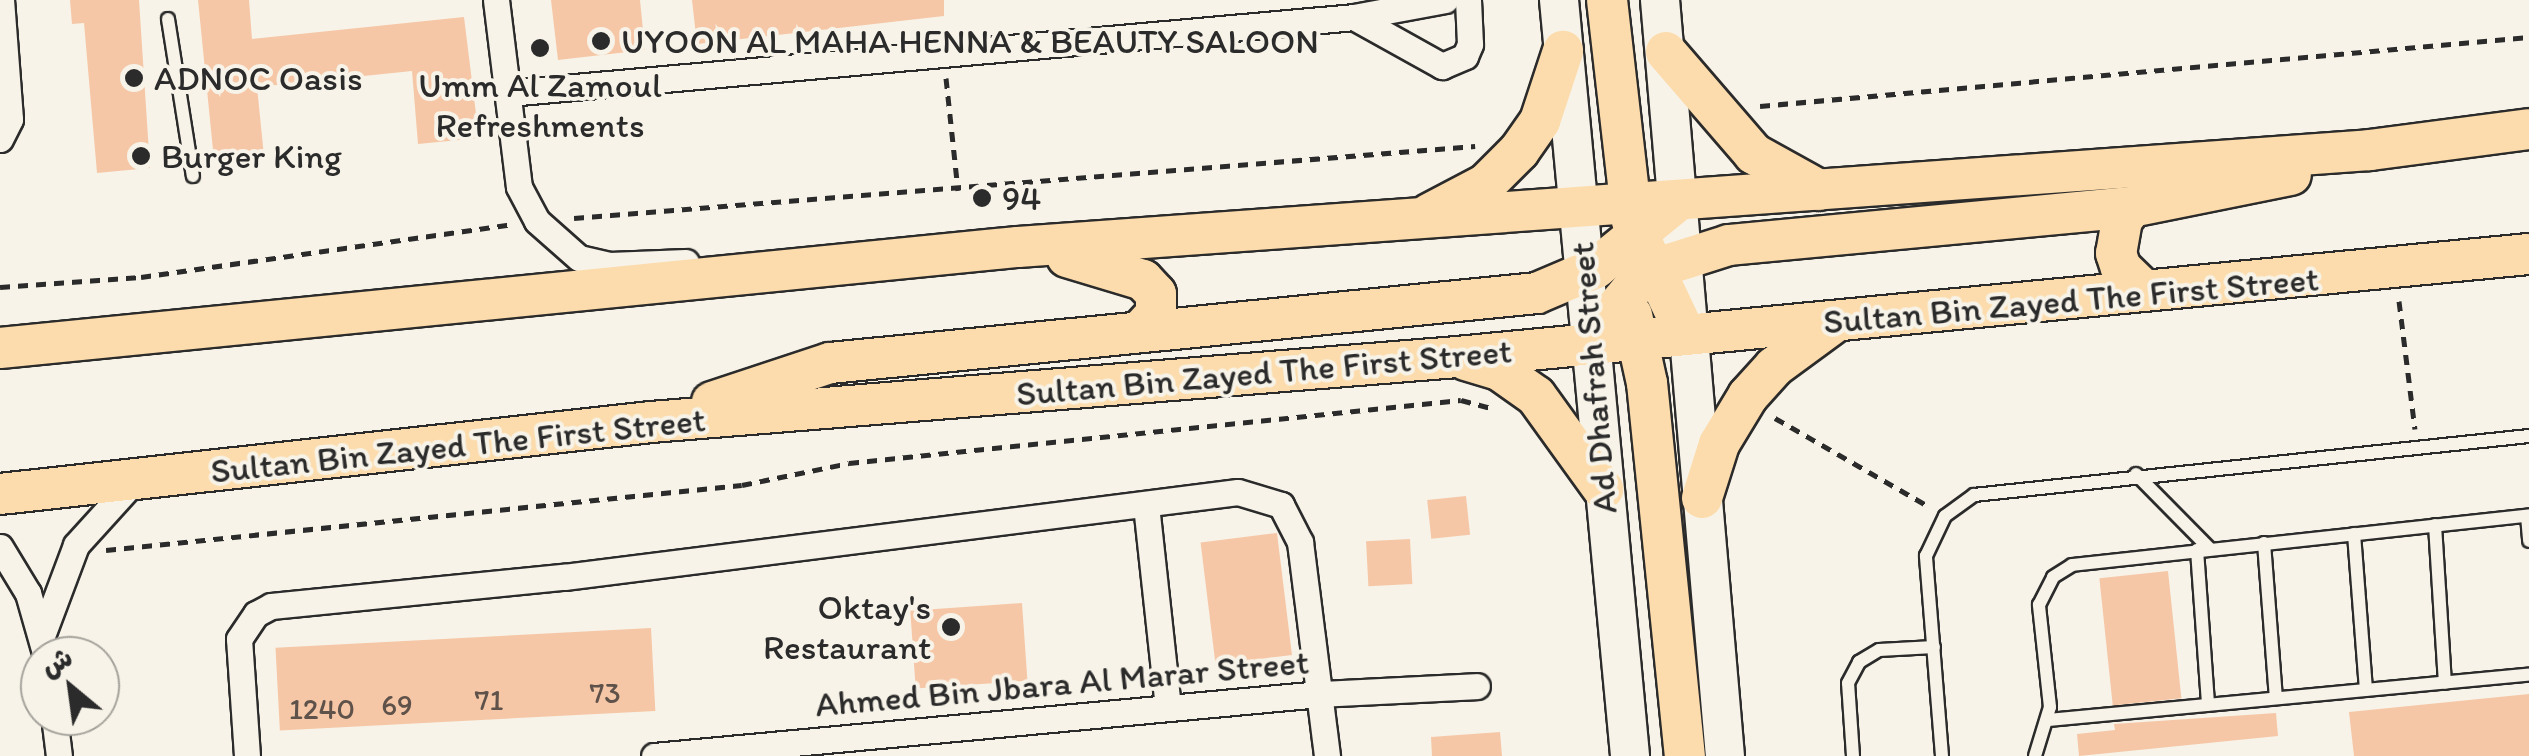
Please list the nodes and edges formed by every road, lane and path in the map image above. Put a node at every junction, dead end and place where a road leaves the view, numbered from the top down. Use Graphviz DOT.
graph roads {
  1 [pos="2,0"];
  2 [pos="496,0"];
  3 [pos="1444,0"];
  4 [pos="1468,0"];
  5 [pos="1558,0"];
  6 [pos="1608,0"];
  7 [pos="1660,0"];
  8 [pos="1354,17"];
  9 [pos="168,20"];
  10 [pos="2529,37"];
  11 [pos="1563,52"];
  12 [pos="1666,52"];
  13 [pos="943,53"];
  14 [pos="508,94"];
  15 [pos="1747,105"];
  16 [pos="2529,129"];
  17 [pos="0,140"];
  18 [pos="1488,144"];
  19 [pos="2370,150"];
  20 [pos="193,176"];
  21 [pos="958,190"];
  22 [pos="1822,192"];
  23 [pos="1679,200"];
  24 [pos="2132,207"];
  25 [pos="1578,210"];
  26 [pos="537,221"];
  27 [pos="1404,223"];
  28 [pos="1018,247"];
  29 [pos="2529,254"];
  30 [pos="1631,257"];
  31 [pos="846,264"];
  32 [pos="2396,271"];
  33 [pos="0,288"];
  34 [pos="2145,291"];
  35 [pos="1837,321"];
  36 [pos="1141,330"];
  37 [pos="1685,333"];
  38 [pos="1638,338"];
  39 [pos="1588,344"];
  40 [pos="0,348"];
  41 [pos="1457,357"];
  42 [pos="1495,409"];
  43 [pos="1764,411"];
  44 [pos="651,422"];
  45 [pos="2529,436"];
  46 [pos="2417,447"];
  47 [pos="2136,474"];
  48 [pos="134,481"];
  49 [pos="1603,489"];
  50 [pos="0,494"];
  51 [pos="1702,498"];
  52 [pos="1146,505"];
  53 [pos="2528,515"];
  54 [pos="1945,516"];
  55 [pos="2434,525"];
  56 [pos="2354,534"];
  57 [pos="2529,541"];
  58 [pos="2264,544"];
  59 [pos="0,548"];
  60 [pos="2204,549"];
  61 [pos="99,551"];
  62 [pos="41,636"];
  63 [pos="47,636"];
  64 [pos="1934,647"];
  65 [pos="2529,676"];
  66 [pos="2445,683"];
  67 [pos="1477,686"];
  68 [pos="2366,690"];
  69 [pos="1320,694"];
  70 [pos="2276,698"];
  71 [pos="2208,705"];
  72 [pos="1168,708"];
  73 [pos="2048,720"];
  74 [pos="247,756"];
  75 [pos="654,756"];
  76 [pos="1327,756"];
  77 [pos="1630,756"];
  78 [pos="1685,756"];
  79 [pos="1725,756"];
  80 [pos="1854,756"];
  81 [pos="1942,756"];
  82 [pos="2035,756"];
  1 -- 17 [label="street"];
  2 -- 14 [label="street"];
  3 -- 8 [label="street"];
  4 -- 8 [label="street"];
  5 -- 11 [label="main road, Ad Dhafrah Street"];
  6 -- 30 [label="main road"];
  7 -- 12 [label="main road"];
  8 -- 13 [label="street"];
  9 -- 20 [label="lane"];
  10 -- 15 [label="path"];
  11 -- 25 [label="main road, Ad Dhafrah Street"];
  11 -- 27 [label="main road"];
  12 -- 22 [label="main road"];
  12 -- 23 [label="main road"];
  13 -- 14 [label="street"];
  13 -- 21 [label="path"];
  14 -- 26 [label="street"];
  16 -- 19 [label="main road"];
  18 -- 21 [label="path"];
  19 -- 22 [label="main road"];
  19 -- 24 [label="main road"];
  21 -- 26 [label="path"];
  22 -- 23 [label="main road"];
  23 -- 30 [label="main road"];
  23 -- 30 [label="main road"];
  24 -- 30 [label="main road"];
  24 -- 34 [label="main road"];
  25 -- 27 [label="main road"];
  25 -- 30 [label="main road"];
  25 -- 30 [label="main road, Ad Dhafrah Street"];
  26 -- 31 [label="street"];
  26 -- 33 [label="path"];
  27 -- 28 [label="main road"];
  28 -- 31 [label="main road"];
  28 -- 36 [label="main road"];
  29 -- 32 [label="main road, Sultan Bin Zayed The First Street"];
  30 -- 36 [label="main road"];
  30 -- 37 [label="main road"];
  30 -- 38 [label="main road"];
  30 -- 39 [label="main road"];
  31 -- 40 [label="main road"];
  32 -- 34 [label="main road, Sultan Bin Zayed The First Street"];
  32 -- 46 [label="path"];
  34 -- 35 [label="main road, Sultan Bin Zayed The First Street"];
  35 -- 37 [label="main road, Sultan Bin Zayed The First Street"];
  35 -- 51 [label="main road"];
  36 -- 44 [label="main road"];
  37 -- 38 [label="main road, Sultan Bin Zayed The First Street"];
  37 -- 51 [label="main road"];
  38 -- 39 [label="main road, Sultan Bin Zayed The First Street"];
  38 -- 78 [label="main road"];
  39 -- 41 [label="main road, Sultan Bin Zayed The First Street"];
  39 -- 49 [label="main road, Ad Dhafrah Street"];
  41 -- 44 [label="main road, Sultan Bin Zayed The First Street"];
  41 -- 49 [label="main road"];
  42 -- 61 [label="path"];
  43 -- 54 [label="path"];
  44 -- 48 [label="main road, Sultan Bin Zayed The First Street"];
  45 -- 46 [label="lane"];
  46 -- 47 [label="lane"];
  47 -- 54 [label="lane"];
  47 -- 60 [label="lane"];
  48 -- 50 [label="main road, Sultan Bin Zayed The First Street"];
  48 -- 63 [label="street"];
  49 -- 77 [label="main road, Ad Dhafrah Street"];
  51 -- 79 [label="main road"];
  52 -- 69 [label="street"];
  52 -- 72 [label="street"];
  52 -- 74 [label="street"];
  53 -- 55 [label="lane"];
  53 -- 57 [label="lane"];
  54 -- 64 [label="lane"];
  55 -- 56 [label="lane"];
  55 -- 66 [label="lane"];
  56 -- 58 [label="lane"];
  56 -- 68 [label="lane"];
  58 -- 60 [label="lane"];
  58 -- 70 [label="lane"];
  59 -- 62 [label="street"];
  60 -- 71 [label="lane"];
  60 -- 73 [label="lane"];
  64 -- 80 [label="lane"];
  64 -- 81 [label="lane"];
  65 -- 66 [label="lane"];
  66 -- 68 [label="lane"];
  67 -- 69 [label="street, Ahmed Bin Jbara Al Marar Street"];
  68 -- 70 [label="lane"];
  69 -- 72 [label="street, Ahmed Bin Jbara Al Marar Street"];
  69 -- 76 [label="street"];
  70 -- 71 [label="lane"];
  71 -- 73 [label="lane"];
  72 -- 75 [label="street, Ahmed Bin Jbara Al Marar Street"];
  73 -- 82 [label="lane"];
}
